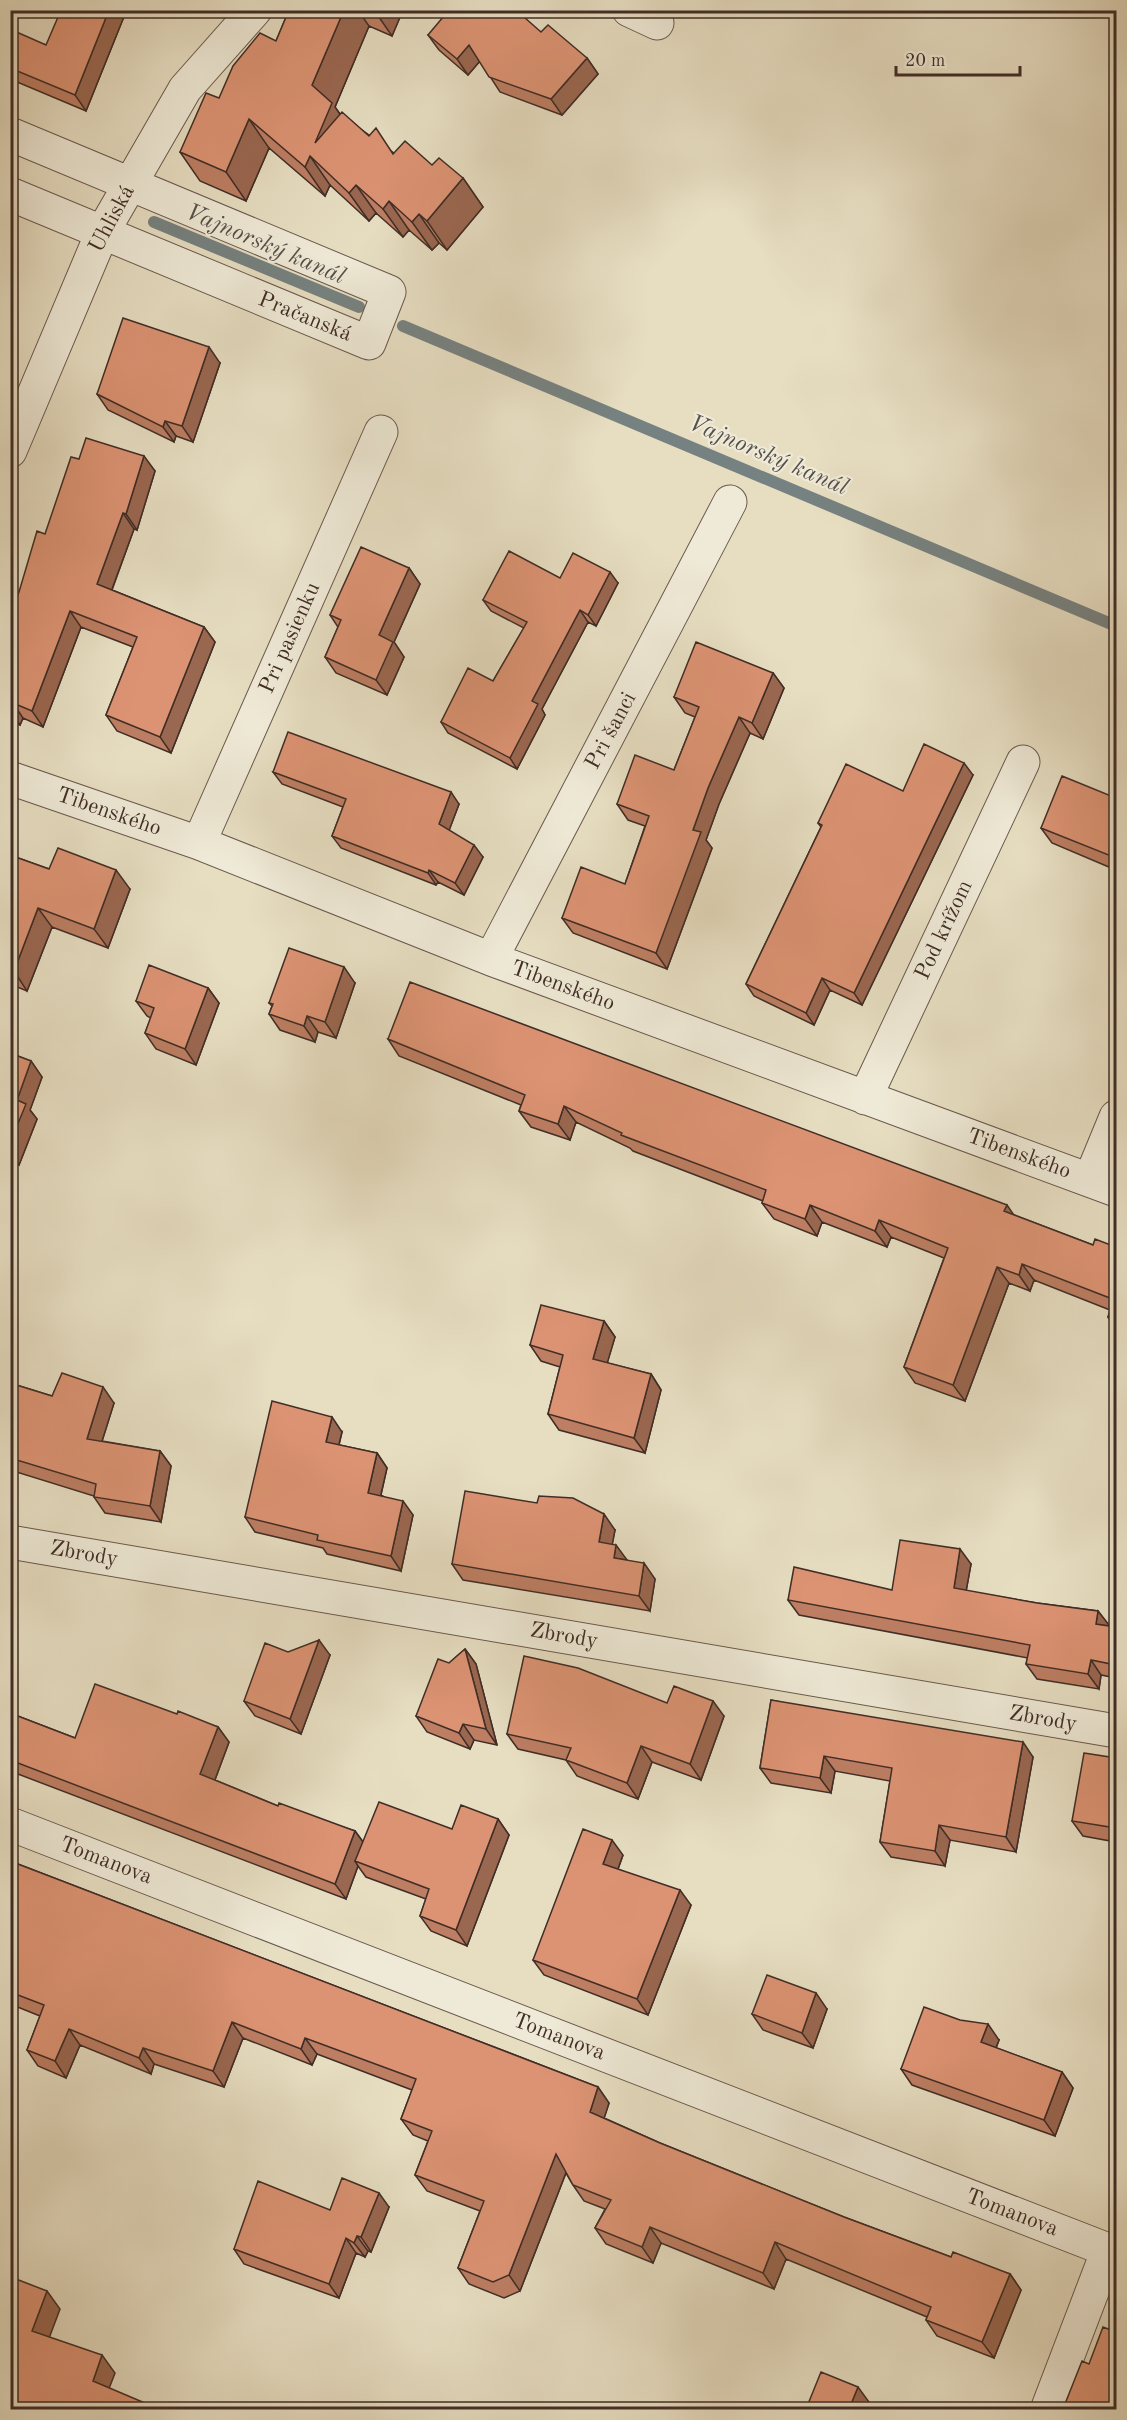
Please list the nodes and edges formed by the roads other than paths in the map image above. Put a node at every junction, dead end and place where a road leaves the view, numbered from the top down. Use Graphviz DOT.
graph roads {
  1 [pos="255,10"];
  2 [pos="10,134"];
  3 [pos="130,185"];
  4 [pos="10,194"];
  5 [pos="102,233"];
  6 [pos="381,432"];
  7 [pos="10,451"];
  8 [pos="730,502"];
  9 [pos="1023,762"];
  10 [pos="10,778"];
  11 [pos="198,843"];
  12 [pos="491,959"];
  13 [pos="865,1098"];
  14 [pos="1116,1117"];
  15 [pos="1103,1185"];
  16 [pos="10,1542"];
  17 [pos="1116,1731"];
  18 [pos="10,1824"];
  19 [pos="1047,2409"];
  1 -- 3 [label="street, Uhliská"];
  2 -- 3 [label="street, Pračanská"];
  3 -- 5 [label="street, Uhliská"];
  3 -- 5 [label="street, Pračanská"];
  4 -- 5 [label="street, Pračanská"];
  5 -- 7 [label="street, Uhliská"];
  6 -- 11 [label="street, Pri pasienku"];
  8 -- 12 [label="street, Pri šanci"];
  9 -- 13 [label="street, Pod krížom"];
  10 -- 11 [label="street, Tibenského"];
  11 -- 12 [label="street, Tibenského"];
  12 -- 13 [label="street, Tibenského"];
  13 -- 15 [label="street, Tibenského"];
  14 -- 15 [label="street"];
  16 -- 17 [label="street, Zbrody"];
  18 -- 19 [label="street, Tomanova"];
}
